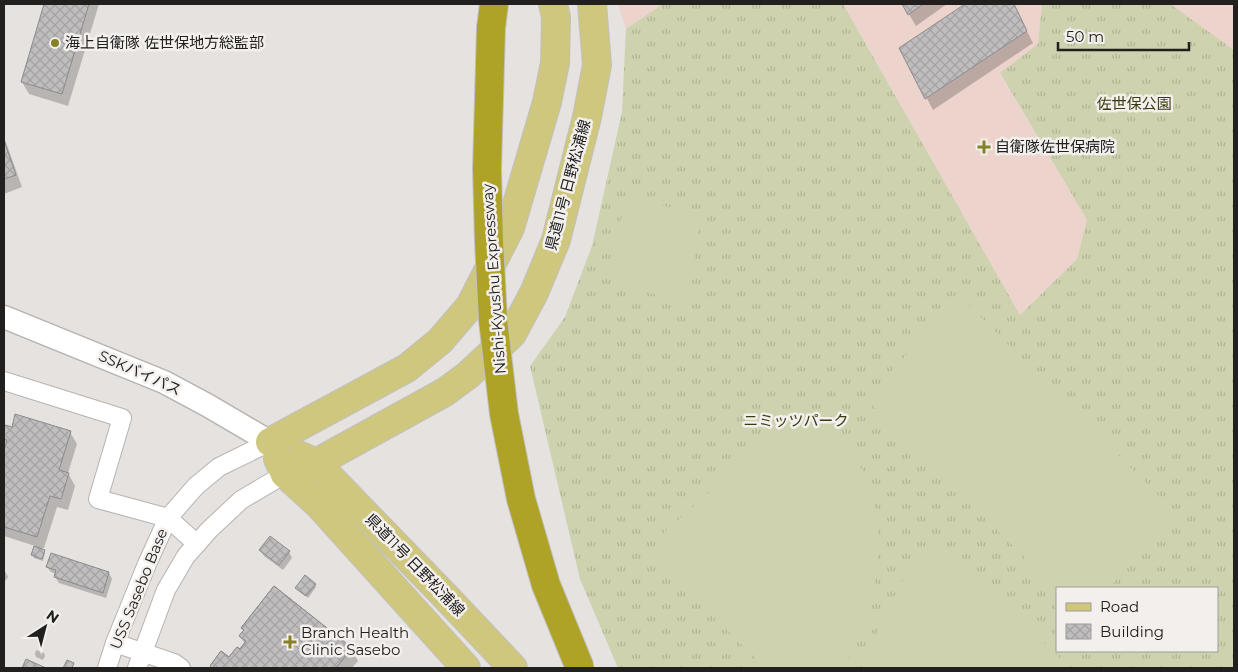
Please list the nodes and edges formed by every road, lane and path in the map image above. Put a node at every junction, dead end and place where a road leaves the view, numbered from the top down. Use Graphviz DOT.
graph roads {
  1 [pos="553,4"];
  2 [pos="592,4"];
  3 [pos="492,12"];
  4 [pos="4,317"];
  5 [pos="4,381"];
  6 [pos="270,442"];
  7 [pos="316,463"];
  8 [pos="285,474"];
  9 [pos="168,518"];
  10 [pos="197,544"];
  11 [pos="115,643"];
  12 [pos="143,652"];
  13 [pos="106,668"];
  14 [pos="137,668"];
  15 [pos="181,668"];
  16 [pos="466,668"];
  17 [pos="513,668"];
  18 [pos="580,668"];
  1 -- 6 [label="main road"];
  2 -- 7 [label="main road, 県道11号 日野松浦線"];
  3 -- 18 [label="highway, Nishi-Kyushu Expressway, bridge"];
  4 -- 6 [label="street, SSKバイパス"];
  5 -- 9 [label="street"];
  6 -- 7 [label="main road, 県道11号 日野松浦線"];
  6 -- 8 [label="main road, 県道11号 日野松浦線"];
  6 -- 9 [label="street, USS Sasebo Base"];
  7 -- 8 [label="main road, 県道11号 日野松浦線"];
  7 -- 17 [label="main road, 県道11号 日野松浦線"];
  8 -- 10 [label="street, USS Sasebo Base"];
  8 -- 16 [label="main road, 県道11号 日野松浦線"];
  9 -- 10 [label="street"];
  9 -- 11 [label="street, USS Sasebo Base"];
  10 -- 12 [label="street, USS Sasebo Base"];
  11 -- 12 [label="street"];
  11 -- 13 [label="street, USS Sasebo Base"];
  12 -- 14 [label="street, USS Sasebo Base"];
  12 -- 15 [label="street"];
}
